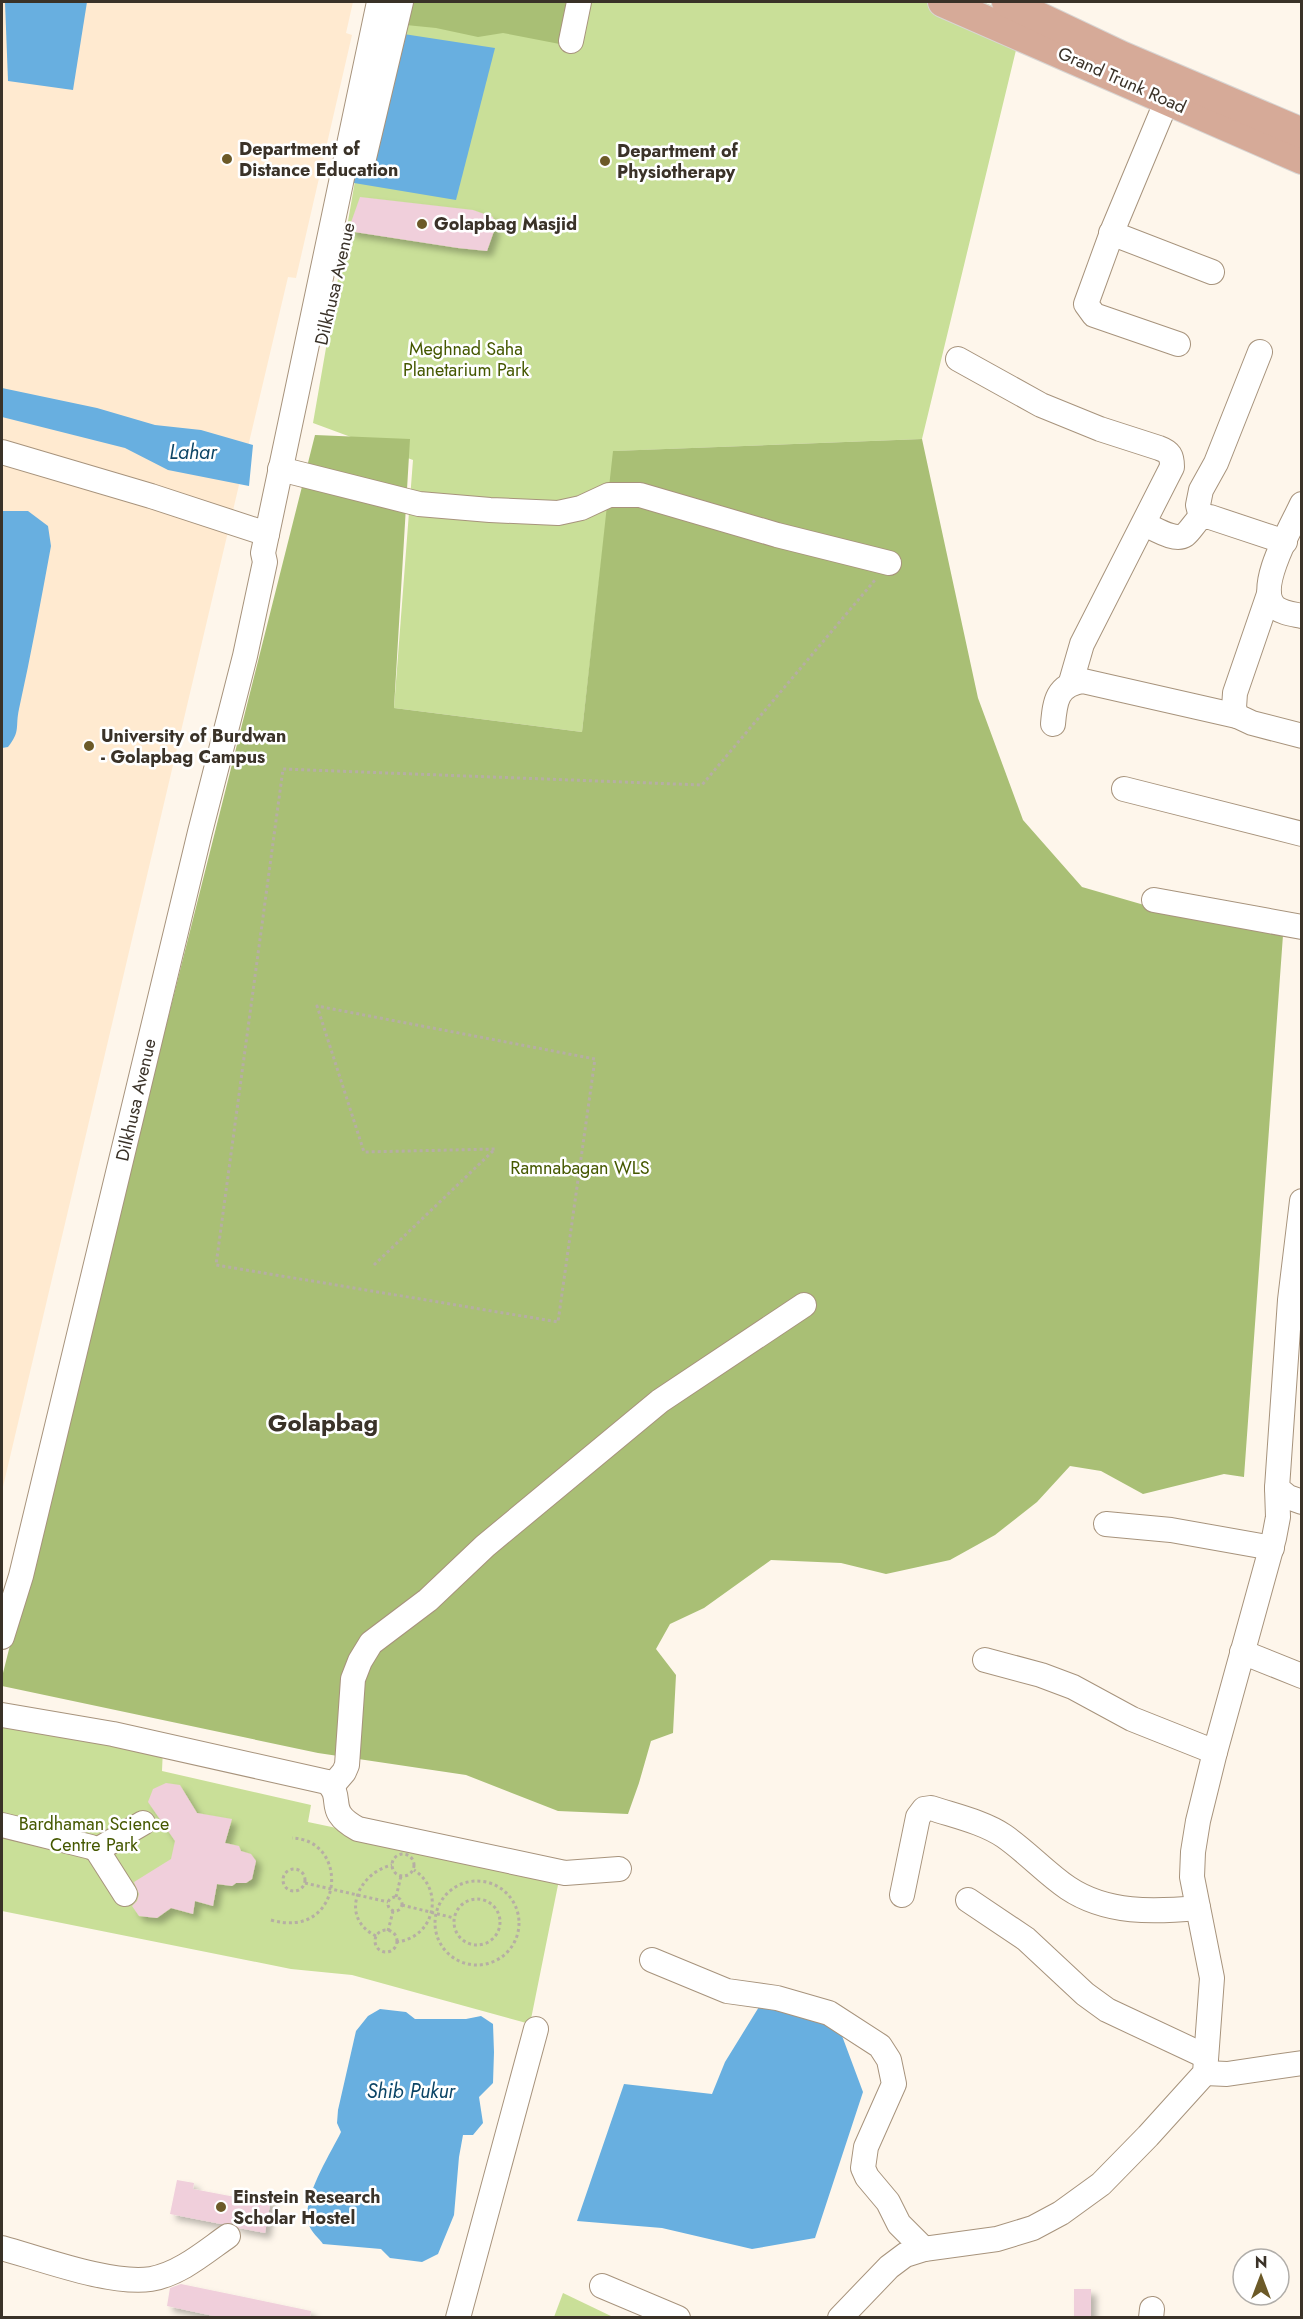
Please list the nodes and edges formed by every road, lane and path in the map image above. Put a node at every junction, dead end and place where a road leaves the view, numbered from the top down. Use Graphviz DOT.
graph roads {
  1 [pos="379,2"];
  2 [pos="401,2"];
  3 [pos="579,2"];
  4 [pos="943,2"];
  5 [pos="1007,2"];
  6 [pos="572,42"];
  7 [pos="1167,100"];
  8 [pos="1302,133"];
  9 [pos="1302,159"];
  10 [pos="1111,233"];
  11 [pos="1212,272"];
  12 [pos="313,343"];
  13 [pos="1178,344"];
  14 [pos="1260,352"];
  15 [pos="958,359"];
  16 [pos="2,452"];
  17 [pos="286,470"];
  18 [pos="1302,504"];
  19 [pos="1201,517"];
  20 [pos="1144,524"];
  21 [pos="267,534"];
  22 [pos="1285,542"];
  23 [pos="265,562"];
  24 [pos="889,563"];
  25 [pos="1269,594"];
  26 [pos="1302,616"];
  27 [pos="1071,682"];
  28 [pos="1237,716"];
  29 [pos="1053,724"];
  30 [pos="1302,735"];
  31 [pos="1124,789"];
  32 [pos="1302,834"];
  33 [pos="1154,900"];
  34 [pos="1302,927"];
  35 [pos="1302,1201"];
  36 [pos="374,1265"];
  37 [pos="1296,1301"];
  38 [pos="804,1305"];
  39 [pos="1277,1488"];
  40 [pos="1302,1502"];
  41 [pos="1106,1524"];
  42 [pos="1272,1548"];
  43 [pos="2,1636"];
  44 [pos="1242,1652"];
  45 [pos="985,1660"];
  46 [pos="1302,1676"];
  47 [pos="2,1714"];
  48 [pos="1215,1752"];
  49 [pos="332,1786"];
  50 [pos="143,1822"];
  51 [pos="2,1825"];
  52 [pos="292,1838"];
  53 [pos="97,1850"];
  54 [pos="392,1865"];
  55 [pos="620,1869"];
  56 [pos="414,1870"];
  57 [pos="401,1876"];
  58 [pos="305,1883"];
  59 [pos="332,1888"];
  60 [pos="125,1894"];
  61 [pos="357,1895"];
  62 [pos="902,1895"];
  63 [pos="396,1897"];
  64 [pos="968,1900"];
  65 [pos="388,1902"];
  66 [pos="402,1905"];
  67 [pos="1197,1908"];
  68 [pos="393,1911"];
  69 [pos="434,1913"];
  70 [pos="454,1918"];
  71 [pos="271,1920"];
  72 [pos="388,1931"];
  73 [pos="376,1936"];
  74 [pos="396,1942"];
  75 [pos="652,1960"];
  76 [pos="536,2029"];
  77 [pos="1302,2062"];
  78 [pos="1205,2064"];
  79 [pos="228,2236"];
  80 [pos="2,2248"];
  81 [pos="924,2249"];
  82 [pos="602,2286"];
  83 [pos="458,2318"];
  84 [pos="678,2318"];
  85 [pos="840,2318"];
  1 -- 12 [label="street, Dilkhusa Avenue"];
  2 -- 12 [label="street, Dilkhusa Avenue"];
  3 -- 6 [label="street"];
  4 -- 7 [label="main road, Grand Trunk Road"];
  5 -- 8 [label="main road, Grand Trunk Road"];
  7 -- 9 [label="main road, Grand Trunk Road"];
  7 -- 10 [label="street"];
  10 -- 11 [label="street"];
  10 -- 13 [label="street"];
  12 -- 17 [label="street, Dilkhusa Avenue"];
  14 -- 19 [label="street"];
  15 -- 20 [label="street"];
  16 -- 21 [label="street"];
  17 -- 21 [label="street, Dilkhusa Avenue"];
  17 -- 23 [label="street, Dilkhusa Avenue"];
  17 -- 24 [label="street"];
  18 -- 22 [label="street"];
  19 -- 20 [label="street"];
  19 -- 22 [label="street"];
  20 -- 27 [label="street"];
  21 -- 23 [label="street, Dilkhusa Avenue"];
  22 -- 25 [label="street"];
  23 -- 43 [label="street, Dilkhusa Avenue"];
  24 -- 36 [label="path"];
  25 -- 26 [label="street"];
  25 -- 28 [label="street"];
  27 -- 28 [label="street"];
  27 -- 29 [label="street"];
  28 -- 30 [label="street"];
  31 -- 32 [label="street"];
  33 -- 34 [label="street"];
  35 -- 37 [label="street"];
  37 -- 39 [label="street"];
  38 -- 49 [label="street"];
  39 -- 40 [label="street"];
  39 -- 42 [label="street"];
  41 -- 42 [label="street"];
  42 -- 44 [label="street"];
  44 -- 46 [label="street"];
  44 -- 48 [label="street"];
  45 -- 48 [label="street"];
  47 -- 49 [label="street"];
  48 -- 67 [label="street"];
  49 -- 55 [label="street"];
  50 -- 53 [label="street"];
  51 -- 53 [label="street"];
  52 -- 59 [label="path"];
  53 -- 60 [label="street"];
  54 -- 56 [label="path"];
  54 -- 57 [label="path"];
  54 -- 61 [label="path"];
  56 -- 57 [label="path"];
  56 -- 69 [label="path"];
  57 -- 63 [label="path"];
  58 -- 58 [label="path"];
  58 -- 59 [label="path"];
  59 -- 61 [label="path"];
  59 -- 71 [label="path"];
  61 -- 65 [label="path"];
  61 -- 73 [label="path"];
  62 -- 67 [label="street"];
  63 -- 65 [label="path"];
  63 -- 66 [label="path"];
  64 -- 78 [label="street"];
  65 -- 68 [label="path"];
  66 -- 68 [label="path"];
  66 -- 69 [label="path"];
  67 -- 78 [label="street"];
  68 -- 72 [label="path"];
  69 -- 69 [label="path"];
  69 -- 70 [label="path"];
  69 -- 74 [label="path"];
  70 -- 70 [label="path"];
  72 -- 73 [label="path"];
  72 -- 74 [label="path"];
  73 -- 74 [label="path"];
  75 -- 81 [label="street"];
  76 -- 83 [label="street"];
  77 -- 78 [label="street"];
  78 -- 81 [label="street"];
  79 -- 80 [label="street"];
  81 -- 85 [label="street"];
  82 -- 84 [label="street"];
}
